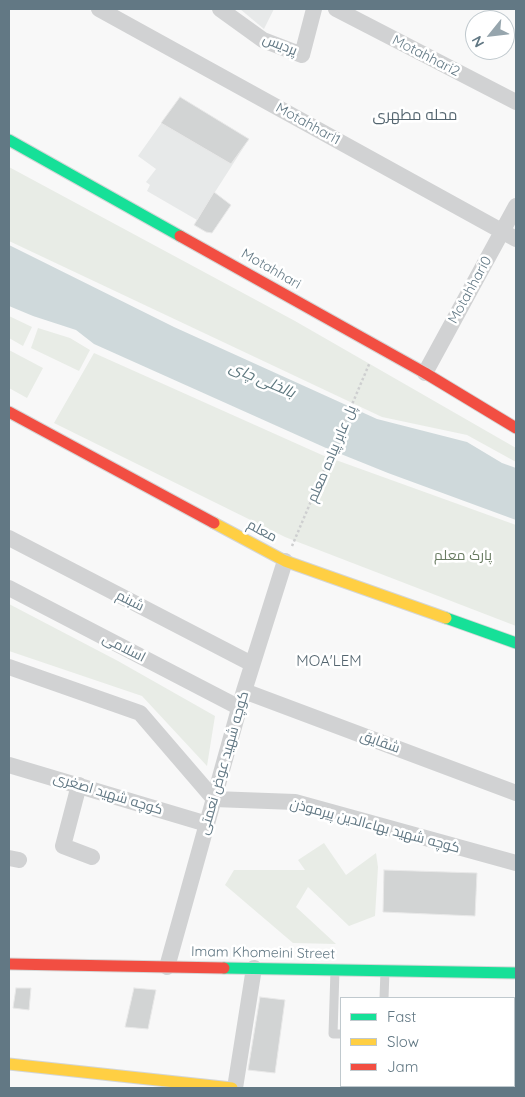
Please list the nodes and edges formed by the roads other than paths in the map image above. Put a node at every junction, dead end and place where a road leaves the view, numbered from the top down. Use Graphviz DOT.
graph roads {
  1 [pos="99,9"];
  2 [pos="220,9"];
  3 [pos="314,9"];
  4 [pos="336,9"];
  5 [pos="516,102"];
  6 [pos="9,140"];
  7 [pos="516,206"];
  8 [pos="509,235"];
  9 [pos="425,373"];
  10 [pos="10,416"];
  11 [pos="516,428"];
  12 [pos="9,538"];
  13 [pos="285,561"];
  14 [pos="9,588"];
  15 [pos="516,643"];
  16 [pos="252,664"];
  17 [pos="9,667"];
  18 [pos="244,691"];
  19 [pos="240,708"];
  20 [pos="9,765"];
  21 [pos="79,786"];
  22 [pos="516,793"];
  23 [pos="214,799"];
  24 [pos="207,824"];
  25 [pos="92,857"];
  26 [pos="516,863"];
  27 [pos="9,964"];
  28 [pos="167,966"];
  29 [pos="254,968"];
  30 [pos="335,969"];
  31 [pos="385,970"];
  32 [pos="516,973"];
  33 [pos="384,997"];
  34 [pos="340,1034"];
  35 [pos="9,1064"];
  36 [pos="233,1088"];
  1 -- 8 [label="street, Motahhari1"];
  2 -- 3 [label="street, پردیس"];
  4 -- 5 [label="street, Motahhari2"];
  6 -- 9 [label="main road, Motahhari"];
  7 -- 8 [label="street, Motahhari0"];
  8 -- 9 [label="street, Motahhari0"];
  9 -- 11 [label="main road, Motahhari"];
  10 -- 13 [label="main road, معلم"];
  12 -- 16 [label="street, شبنم"];
  13 -- 15 [label="main road, معلم"];
  13 -- 16 [label="street, کوچه شهید عوض نعمتی"];
  14 -- 19 [label="street, اسلامی"];
  16 -- 18 [label="street, کوچه شهید عوض نعمتی"];
  17 -- 23 [label="street"];
  18 -- 19 [label="street, کوچه شهید عوض نعمتی"];
  18 -- 22 [label="street, شقایق"];
  19 -- 23 [label="street, کوچه شهید عوض نعمتی"];
  20 -- 21 [label="street, کوچه شهید اصغری"];
  21 -- 24 [label="street, کوچه شهید اصغری"];
  21 -- 25 [label="street"];
  23 -- 24 [label="street, کوچه شهید عوض نعمتی"];
  23 -- 26 [label="street, کوچه شهید بهاءالدین پیرموذن"];
  24 -- 28 [label="street, کوچه شهید عوض نعمتی"];
  27 -- 28 [label="main road, Imam Khomeini Street"];
  28 -- 29 [label="main road, Imam Khomeini Street"];
  29 -- 30 [label="main road, Imam Khomeini Street"];
  29 -- 36 [label="street"];
  30 -- 31 [label="main road, Imam Khomeini Street"];
  30 -- 34 [label="lane"];
  31 -- 32 [label="main road, Imam Khomeini Street"];
  31 -- 33 [label="lane"];
  35 -- 36 [label="main road"];
}
